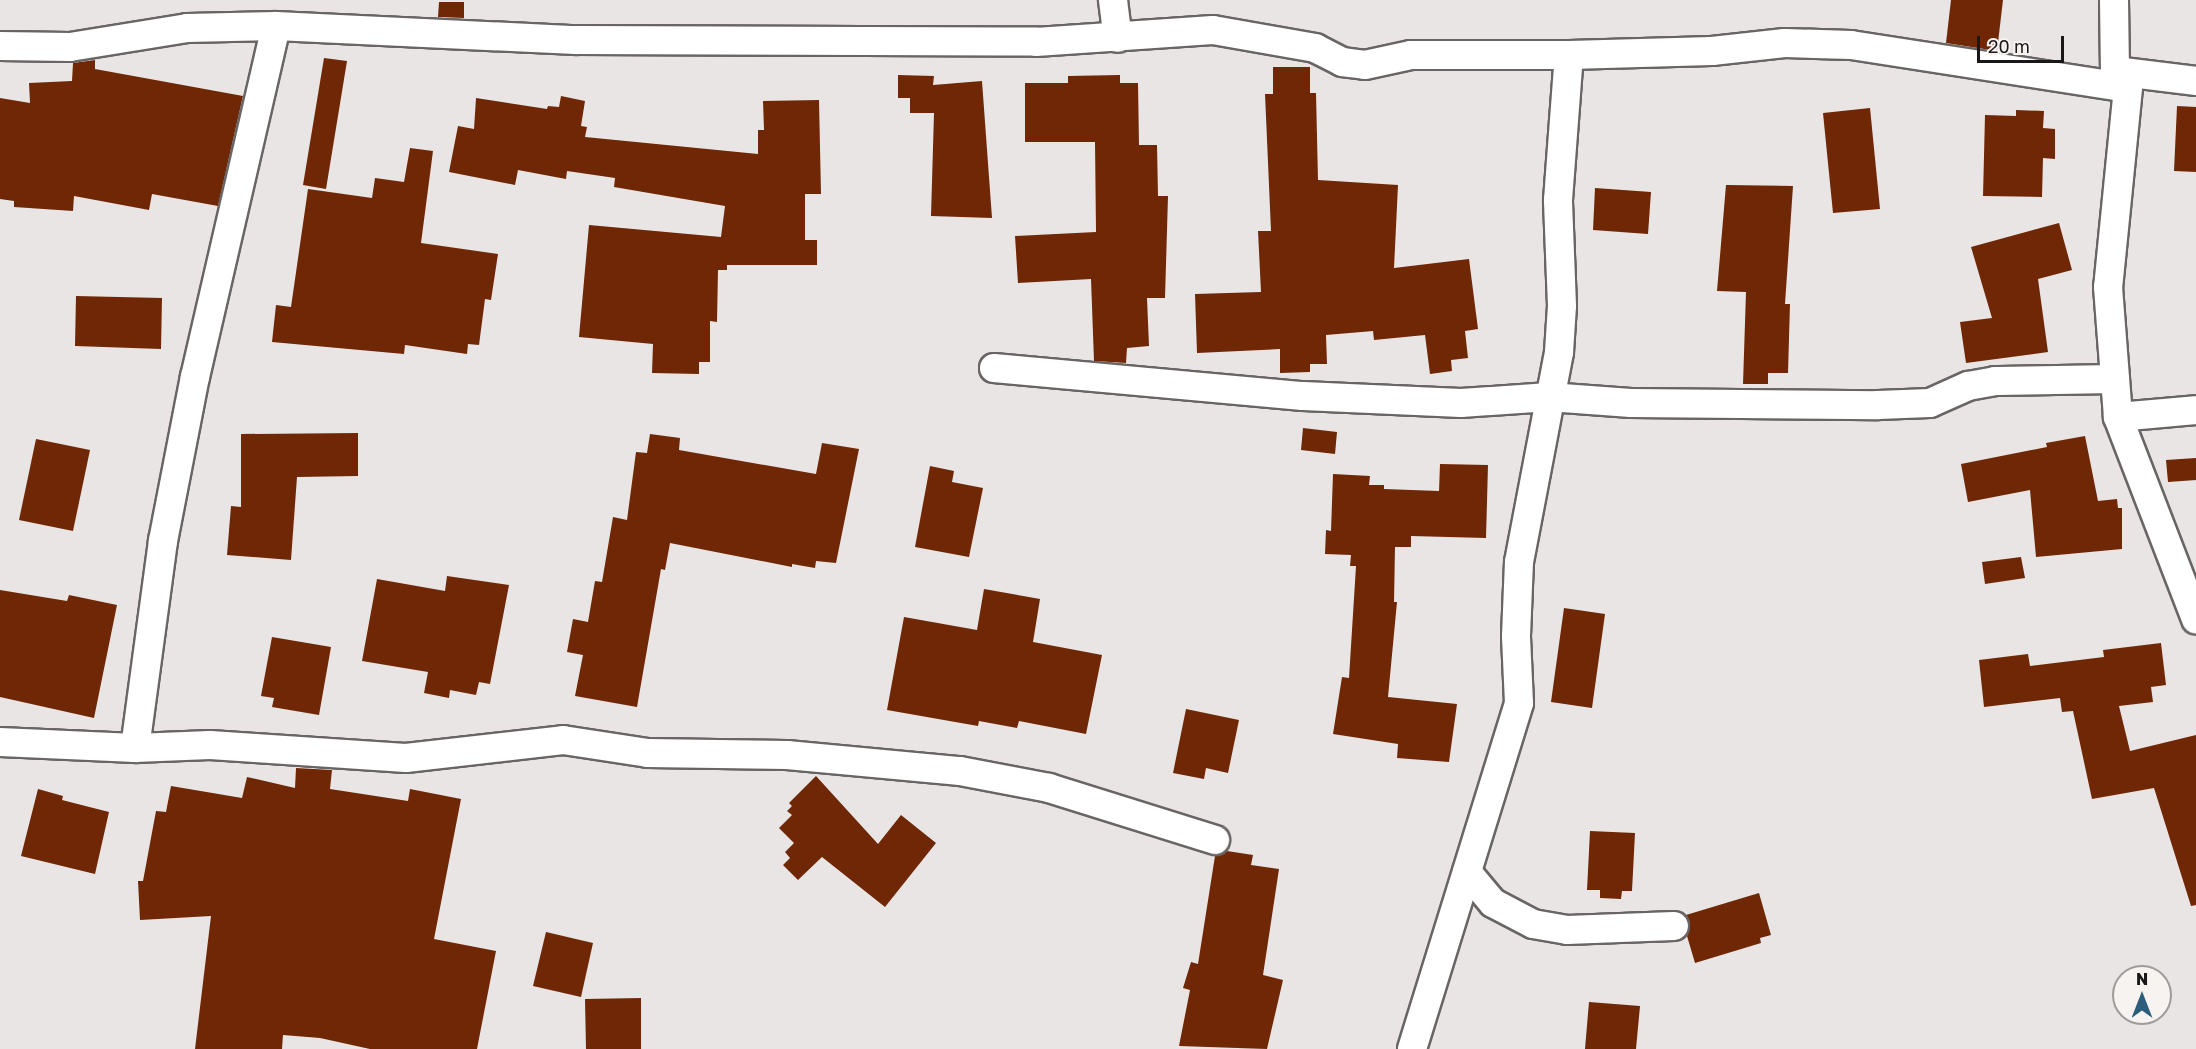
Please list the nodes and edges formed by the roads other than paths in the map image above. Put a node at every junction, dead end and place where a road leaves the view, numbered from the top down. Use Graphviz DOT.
graph roads {
  1 [pos="1113,0"];
  2 [pos="2114,0"];
  3 [pos="276,26"];
  4 [pos="1118,38"];
  5 [pos="0,46"];
  6 [pos="1569,55"];
  7 [pos="2122,80"];
  8 [pos="2196,81"];
  9 [pos="994,368"];
  10 [pos="2115,380"];
  11 [pos="1548,397"];
  12 [pos="2196,410"];
  13 [pos="2118,417"];
  14 [pos="2196,619"];
  15 [pos="0,742"];
  16 [pos="135,748"];
  17 [pos="1215,840"];
  18 [pos="1467,872"];
  19 [pos="1674,926"];
  20 [pos="1412,1049"];
  1 -- 4 [label="street"];
  2 -- 7 [label="street"];
  3 -- 4 [label="street"];
  3 -- 5 [label="street"];
  3 -- 16 [label="street"];
  4 -- 6 [label="street"];
  6 -- 7 [label="street"];
  6 -- 11 [label="street"];
  7 -- 8 [label="street"];
  7 -- 10 [label="street"];
  9 -- 11 [label="street"];
  10 -- 11 [label="street"];
  10 -- 13 [label="street"];
  11 -- 18 [label="street"];
  12 -- 13 [label="street"];
  13 -- 14 [label="street"];
  15 -- 16 [label="street"];
  16 -- 17 [label="street"];
  18 -- 19 [label="street"];
  18 -- 20 [label="street"];
}
